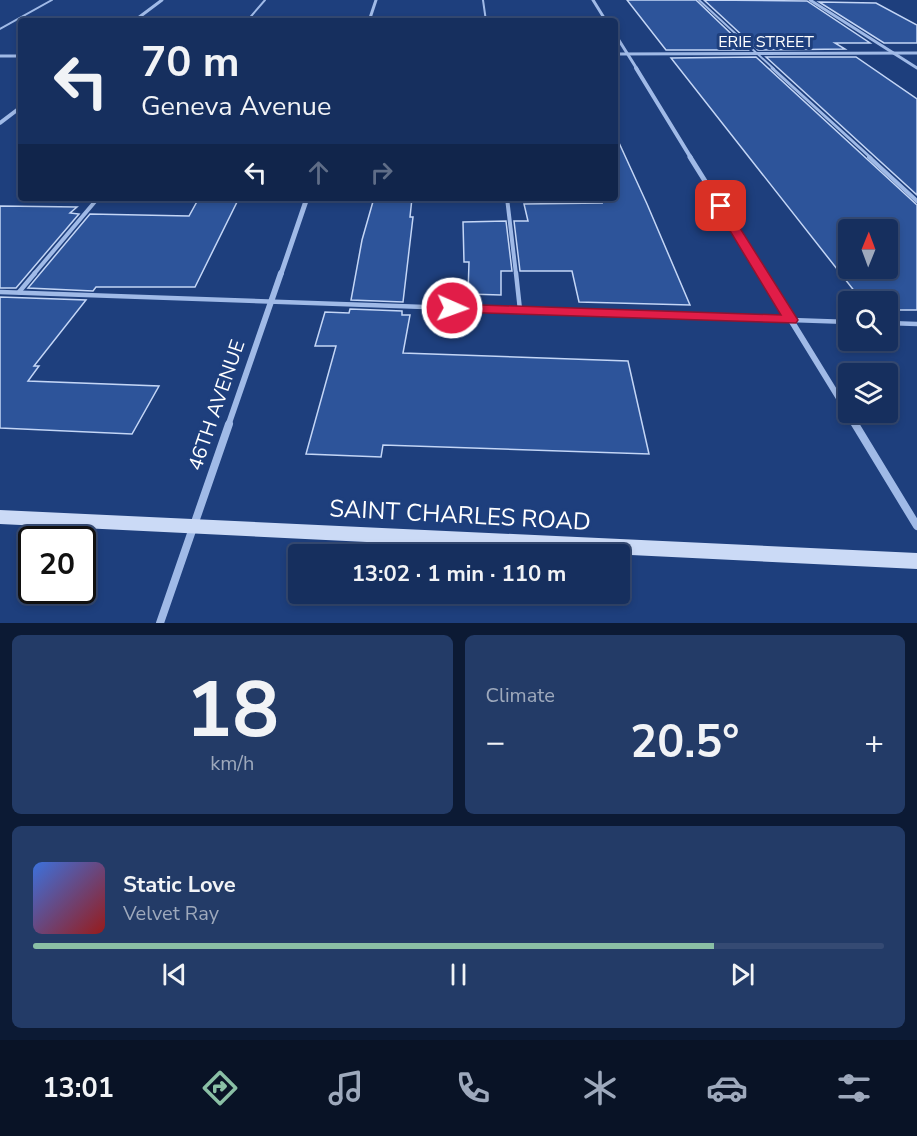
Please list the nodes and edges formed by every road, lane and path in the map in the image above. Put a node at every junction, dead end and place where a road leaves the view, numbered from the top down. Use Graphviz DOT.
graph roads {
  1 [pos="52,0"];
  2 [pos="162,0"];
  3 [pos="265,0"];
  4 [pos="376,0"];
  5 [pos="483,0"];
  6 [pos="593,0"];
  7 [pos="699,0"];
  8 [pos="810,0"];
  9 [pos="20,18"];
  10 [pos="138,18"];
  11 [pos="250,18"];
  12 [pos="370,18"];
  13 [pos="486,18"];
  14 [pos="604,18"];
  15 [pos="18,19"];
  16 [pos="0,29"];
  17 [pos="618,39"];
  18 [pos="759,53"];
  19 [pos="893,53"];
  20 [pos="917,53"];
  21 [pos="618,54"];
  22 [pos="627,54"];
  23 [pos="0,56"];
  24 [pos="18,56"];
  25 [pos="917,68"];
  26 [pos="18,108"];
  27 [pos="0,123"];
  28 [pos="95,201"];
  29 [pos="306,201"];
  30 [pos="507,201"];
  31 [pos="917,201"];
  32 [pos="0,292"];
  33 [pos="19,292"];
  34 [pos="271,302"];
  35 [pos="520,310"];
  36 [pos="791,320"];
  37 [pos="838,322"];
  38 [pos="898,323"];
  39 [pos="917,324"];
  40 [pos="0,517"];
  41 [pos="193,526"];
  42 [pos="917,526"];
  43 [pos="917,561"];
  44 [pos="160,623"];
  1 -- 9 [label="lane"];
  2 -- 10 [label="street"];
  3 -- 11 [label="lane"];
  4 -- 12 [label="street"];
  5 -- 13 [label="lane"];
  6 -- 14 [label="street"];
  7 -- 18 [label="lane"];
  8 -- 19 [label="street"];
  15 -- 16 [label="lane"];
  17 -- 22 [label="street"];
  18 -- 19 [label="street, ERIE STREET"];
  18 -- 22 [label="street, ERIE STREET"];
  18 -- 31 [label="lane"];
  19 -- 20 [label="street, ERIE STREET"];
  19 -- 25 [label="street"];
  21 -- 22 [label="street, ERIE STREET"];
  22 -- 36 [label="street"];
  23 -- 24 [label="street"];
  26 -- 27 [label="street"];
  28 -- 33 [label="lane"];
  29 -- 34 [label="street, 46TH AVENUE"];
  30 -- 35 [label="lane"];
  32 -- 33 [label="lane"];
  33 -- 34 [label="lane"];
  34 -- 35 [label="lane"];
  34 -- 41 [label="street, 46TH AVENUE"];
  35 -- 36 [label="lane"];
  36 -- 37 [label="lane"];
  36 -- 42 [label="street"];
  38 -- 39 [label="lane"];
  40 -- 41 [label="main road, SAINT CHARLES ROAD"];
  41 -- 43 [label="main road, SAINT CHARLES ROAD"];
  41 -- 44 [label="street, 46TH AVENUE"];
}
